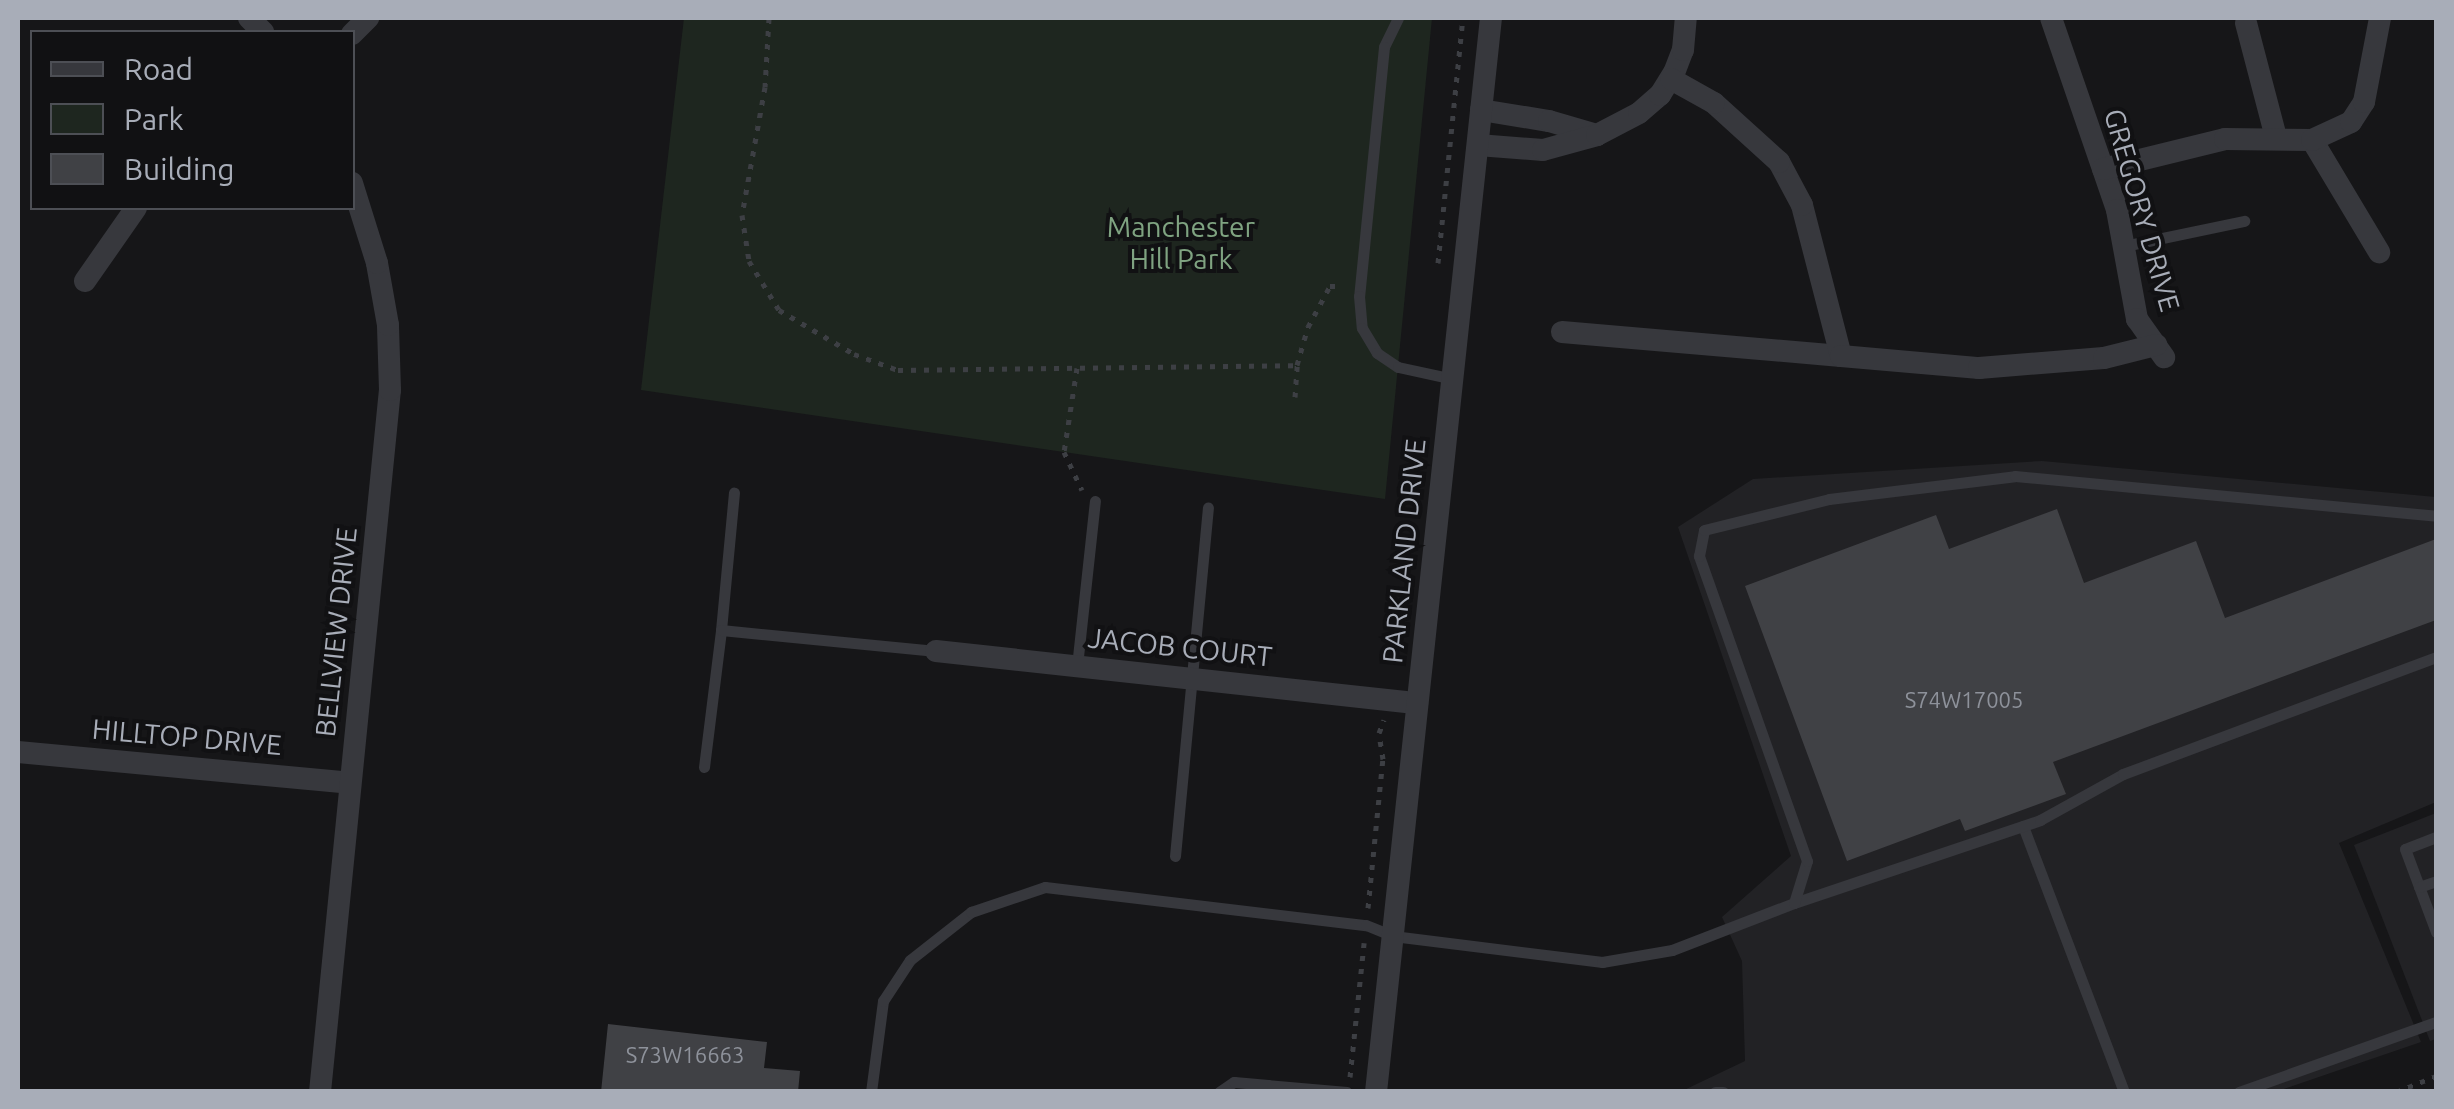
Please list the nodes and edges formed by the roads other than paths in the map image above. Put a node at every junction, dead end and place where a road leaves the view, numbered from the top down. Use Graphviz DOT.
graph roads {
  1 [pos="1398,18"];
  2 [pos="1491,18"];
  3 [pos="1686,18"];
  4 [pos="2052,18"];
  5 [pos="2380,18"];
  6 [pos="2246,22"];
  7 [pos="1671,79"];
  8 [pos="1481,110"];
  9 [pos="1598,136"];
  10 [pos="2276,137"];
  11 [pos="2312,140"];
  12 [pos="1478,145"];
  13 [pos="2104,169"];
  14 [pos="355,192"];
  15 [pos="135,210"];
  16 [pos="2244,220"];
  17 [pos="2124,246"];
  18 [pos="2380,252"];
  19 [pos="85,281"];
  20 [pos="1562,332"];
  21 [pos="1841,356"];
  22 [pos="1453,378"];
  23 [pos="734,494"];
  24 [pos="1095,501"];
  25 [pos="1208,508"];
  26 [pos="2436,516"];
  27 [pos="721,630"];
  28 [pos="936,651"];
  29 [pos="2436,656"];
  30 [pos="1077,666"];
  31 [pos="1193,679"];
  32 [pos="1417,703"];
  33 [pos="18,752"];
  34 [pos="704,767"];
  35 [pos="350,783"];
  36 [pos="2023,826"];
  37 [pos="2436,837"];
  38 [pos="1174,856"];
  39 [pos="2436,881"];
  40 [pos="2420,888"];
  41 [pos="1794,904"];
  42 [pos="2436,932"];
  43 [pos="1392,936"];
  44 [pos="2436,1022"];
  45 [pos="1295,1089"];
  46 [pos="320,1092"];
  47 [pos="872,1092"];
  48 [pos="1219,1092"];
  49 [pos="1348,1092"];
  50 [pos="1376,1092"];
  51 [pos="2124,1092"];
  52 [pos="2239,1092"];
  1 -- 22 [label="lane"];
  2 -- 8 [label="street, PARKLAND DRIVE"];
  3 -- 7 [label="street"];
  4 -- 13 [label="street, GREGORY DRIVE"];
  5 -- 11 [label="street"];
  6 -- 10 [label="street"];
  7 -- 9 [label="street"];
  7 -- 21 [label="street"];
  8 -- 9 [label="street"];
  8 -- 12 [label="street, PARKLAND DRIVE"];
  9 -- 12 [label="street"];
  10 -- 11 [label="street"];
  10 -- 13 [label="street"];
  11 -- 18 [label="street"];
  12 -- 22 [label="street, PARKLAND DRIVE"];
  13 -- 17 [label="street, GREGORY DRIVE"];
  14 -- 35 [label="street, BELLVIEW DRIVE"];
  15 -- 19 [label="street"];
  16 -- 17 [label="lane"];
  17 -- 21 [label="street, GREGORY DRIVE"];
  20 -- 21 [label="street"];
  22 -- 32 [label="street, PARKLAND DRIVE"];
  23 -- 27 [label="lane"];
  24 -- 30 [label="lane"];
  25 -- 31 [label="lane"];
  26 -- 41 [label="lane"];
  27 -- 28 [label="lane"];
  27 -- 34 [label="lane"];
  28 -- 30 [label="street, JACOB COURT"];
  29 -- 36 [label="lane"];
  30 -- 31 [label="street, JACOB COURT"];
  31 -- 32 [label="street, JACOB COURT"];
  31 -- 38 [label="lane"];
  32 -- 43 [label="street, PARKLAND DRIVE"];
  33 -- 35 [label="street, HILLTOP DRIVE"];
  35 -- 46 [label="street, BELLVIEW DRIVE"];
  36 -- 41 [label="lane"];
  36 -- 51 [label="lane"];
  37 -- 40 [label="lane"];
  39 -- 40 [label="lane"];
  40 -- 42 [label="lane"];
  41 -- 43 [label="lane"];
  43 -- 47 [label="lane"];
  43 -- 50 [label="street, PARKLAND DRIVE"];
  44 -- 52 [label="lane"];
  45 -- 48 [label="lane"];
  45 -- 49 [label="lane"];
}
